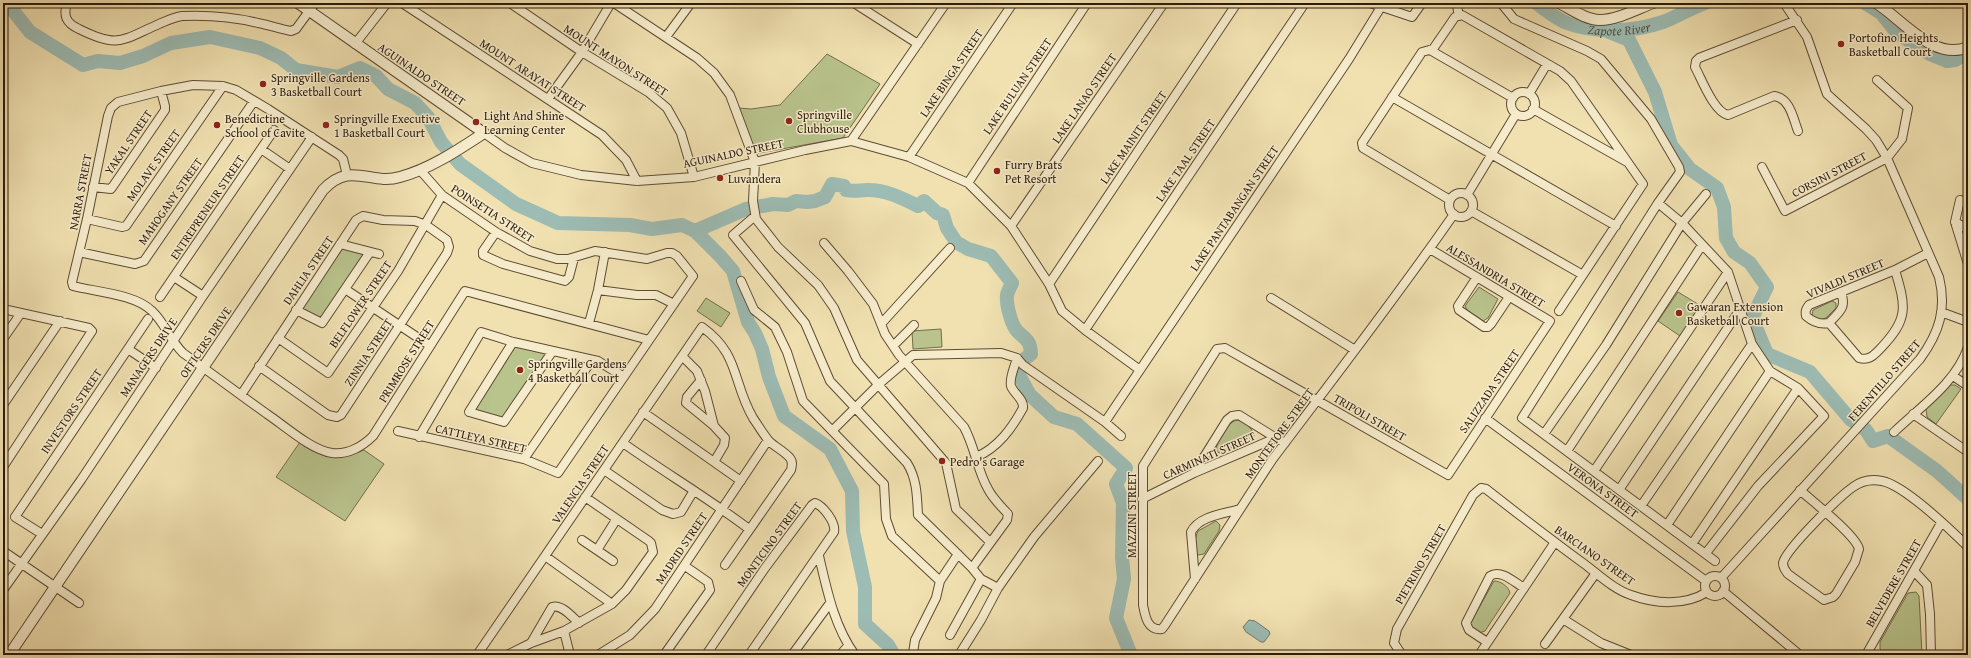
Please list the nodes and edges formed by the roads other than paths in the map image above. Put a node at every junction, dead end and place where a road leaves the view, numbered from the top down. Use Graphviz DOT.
graph roads {
  1 [pos="67,3"];
  2 [pos="298,3"];
  3 [pos="387,3"];
  4 [pos="402,3"];
  5 [pos="510,3"];
  6 [pos="613,3"];
  7 [pos="692,3"];
  8 [pos="854,3"];
  9 [pos="946,3"];
  10 [pos="1013,3"];
  11 [pos="1087,3"];
  12 [pos="1164,3"];
  13 [pos="1237,3"];
  14 [pos="1305,3"];
  15 [pos="1370,3"];
  16 [pos="1422,3"];
  17 [pos="1500,3"];
  18 [pos="1559,3"];
  19 [pos="1654,3"];
  20 [pos="1784,3"];
  21 [pos="1876,3"];
  22 [pos="1457,6"];
  23 [pos="312,7"];
  24 [pos="1381,7"];
  25 [pos="1459,16"];
  26 [pos="1797,20"];
  27 [pos="666,37"];
  28 [pos="355,44"];
  29 [pos="918,44"];
  30 [pos="1968,47"];
  31 [pos="1430,50"];
  32 [pos="582,52"];
  33 [pos="1547,64"];
  34 [pos="1877,80"];
  35 [pos="223,86"];
  36 [pos="161,91"];
  37 [pos="1529,94"];
  38 [pos="1392,97"];
  39 [pos="1513,98"];
  40 [pos="548,99"];
  41 [pos="254,101"];
  42 [pos="1533,109"];
  43 [pos="1516,114"];
  44 [pos="274,130"];
  45 [pos="1798,131"];
  46 [pos="484,133"];
  47 [pos="312,137"];
  48 [pos="851,141"];
  49 [pos="262,149"];
  50 [pos="1615,150"];
  51 [pos="1492,154"];
  52 [pos="909,157"];
  53 [pos="1887,158"];
  54 [pos="755,162"];
  55 [pos="1762,167"];
  56 [pos="290,169"];
  57 [pos="420,170"];
  58 [pos="348,174"];
  59 [pos="694,177"];
  60 [pos="637,181"];
  61 [pos="968,183"];
  62 [pos="93,187"];
  63 [pos="1706,194"];
  64 [pos="442,195"];
  65 [pos="1467,195"];
  66 [pos="1450,200"];
  67 [pos="1960,200"];
  68 [pos="1658,203"];
  69 [pos="1471,211"];
  70 [pos="754,214"];
  71 [pos="1454,214"];
  72 [pos="87,219"];
  73 [pos="1955,222"];
  74 [pos="1682,223"];
  75 [pos="426,225"];
  76 [pos="1011,226"];
  77 [pos="1616,226"];
  78 [pos="1968,229"];
  79 [pos="496,232"];
  80 [pos="824,242"];
  81 [pos="340,244"];
  82 [pos="1702,245"];
  83 [pos="950,248"];
  84 [pos="1430,249"];
  85 [pos="80,252"];
  86 [pos="370,252"];
  87 [pos="605,252"];
  88 [pos="1928,253"];
  89 [pos="379,254"];
  90 [pos="574,258"];
  91 [pos="1968,264"];
  92 [pos="1895,270"];
  93 [pos="1728,272"];
  94 [pos="1583,275"];
  95 [pos="174,277"];
  96 [pos="1477,277"];
  97 [pos="741,281"];
  98 [pos="1049,284"];
  99 [pos="345,290"];
  100 [pos="598,290"];
  101 [pos="1841,292"];
  102 [pos="203,296"];
  103 [pos="160,297"];
  104 [pos="1509,297"];
  105 [pos="1271,298"];
  106 [pos="674,304"];
  107 [pos="372,308"];
  108 [pos="1741,308"];
  109 [pos="3,309"];
  110 [pos="296,310"];
  111 [pos="1559,311"];
  112 [pos="1941,312"];
  113 [pos="21,313"];
  114 [pos="148,319"];
  115 [pos="60,321"];
  116 [pos="1550,321"];
  117 [pos="1968,322"];
  118 [pos="589,323"];
  119 [pos="1829,323"];
  120 [pos="882,324"];
  121 [pos="914,325"];
  122 [pos="399,326"];
  123 [pos="1085,330"];
  124 [pos="3,338"];
  125 [pos="278,338"];
  126 [pos="649,340"];
  127 [pos="514,342"];
  128 [pos="172,343"];
  129 [pos="1752,344"];
  130 [pos="429,346"];
  131 [pos="893,346"];
  132 [pos="1968,347"];
  133 [pos="128,349"];
  134 [pos="1217,349"];
  135 [pos="1355,350"];
  136 [pos="552,352"];
  137 [pos="682,356"];
  138 [pos="592,360"];
  139 [pos="906,361"];
  140 [pos="1020,361"];
  141 [pos="260,366"];
  142 [pos="156,368"];
  143 [pos="203,368"];
  144 [pos="1140,370"];
  145 [pos="1770,371"];
  146 [pos="1953,376"];
  147 [pos="624,377"];
  148 [pos="702,380"];
  149 [pos="879,384"];
  150 [pos="1968,386"];
  151 [pos="1798,388"];
  152 [pos="241,395"];
  153 [pos="1317,401"];
  154 [pos="3,405"];
  155 [pos="857,408"];
  156 [pos="644,412"];
  157 [pos="1913,414"];
  158 [pos="1485,418"];
  159 [pos="1105,422"];
  160 [pos="714,426"];
  161 [pos="833,430"];
  162 [pos="398,431"];
  163 [pos="1894,432"];
  164 [pos="1544,434"];
  165 [pos="1121,436"];
  166 [pos="419,437"];
  167 [pos="1276,438"];
  168 [pos="768,440"];
  169 [pos="623,443"];
  170 [pos="1285,443"];
  171 [pos="1567,451"];
  172 [pos="1968,452"];
  173 [pos="976,457"];
  174 [pos="524,459"];
  175 [pos="1098,460"];
  176 [pos="714,462"];
  177 [pos="3,467"];
  178 [pos="604,470"];
  179 [pos="1594,471"];
  180 [pos="1194,473"];
  181 [pos="1448,475"];
  182 [pos="741,481"];
  183 [pos="1481,488"];
  184 [pos="1619,490"];
  185 [pos="1800,490"];
  186 [pos="693,492"];
  187 [pos="585,497"];
  188 [pos="1142,499"];
  189 [pos="1641,506"];
  190 [pos="722,509"];
  191 [pos="1240,509"];
  192 [pos="1825,512"];
  193 [pos="616,520"];
  194 [pos="1941,523"];
  195 [pos="1667,525"];
  196 [pos="748,529"];
  197 [pos="42,534"];
  198 [pos="582,540"];
  199 [pos="990,542"];
  200 [pos="1555,542"];
  201 [pos="1692,544"];
  202 [pos="1968,547"];
  203 [pos="597,550"];
  204 [pos="3,551"];
  205 [pos="1706,553"];
  206 [pos="958,554"];
  207 [pos="545,556"];
  208 [pos="819,556"];
  209 [pos="613,561"];
  210 [pos="1715,561"];
  211 [pos="22,563"];
  212 [pos="725,565"];
  213 [pos="685,566"];
  214 [pos="972,568"];
  215 [pos="1914,570"];
  216 [pos="1596,573"];
  217 [pos="1721,578"];
  218 [pos="981,579"];
  219 [pos="1195,579"];
  220 [pos="940,581"];
  221 [pos="1706,581"];
  222 [pos="56,587"];
  223 [pos="998,588"];
  224 [pos="1524,588"];
  225 [pos="3,590"];
  226 [pos="1723,591"];
  227 [pos="1707,592"];
  228 [pos="79,603"];
  229 [pos="830,603"];
  230 [pos="612,604"];
  231 [pos="1563,619"];
  232 [pos="579,623"];
  233 [pos="1153,628"];
  234 [pos="564,631"];
  235 [pos="950,635"];
  236 [pos="1487,642"];
  237 [pos="531,643"];
  238 [pos="1545,644"];
  239 [pos="848,646"];
  240 [pos="1870,654"];
  241 [pos="9,655"];
  242 [pos="477,655"];
  243 [pos="508,655"];
  244 [pos="570,655"];
  245 [pos="598,655"];
  246 [pos="664,655"];
  247 [pos="706,655"];
  248 [pos="749,655"];
  249 [pos="792,655"];
  250 [pos="840,655"];
  251 [pos="855,655"];
  252 [pos="915,655"];
  253 [pos="959,655"];
  254 [pos="1402,655"];
  255 [pos="1479,655"];
  256 [pos="1631,655"];
  257 [pos="1800,655"];
  258 [pos="1931,655"];
  1 -- 23 [label="street"];
  2 -- 23 [label="street, AGUINALDO STREET"];
  3 -- 28 [label="street"];
  4 -- 40 [label="street, MOUNT ARAYAT STREET"];
  5 -- 32 [label="street, MOUNT MAYON STREET"];
  6 -- 27 [label="street"];
  6 -- 32 [label="street"];
  7 -- 27 [label="street"];
  8 -- 29 [label="street"];
  9 -- 29 [label="street"];
  10 -- 52 [label="street, LAKE BINGA STREET"];
  11 -- 61 [label="street, LAKE BULUAN STREET"];
  12 -- 76 [label="street, LAKE LANAO STREET"];
  13 -- 98 [label="street, LAKE MAINIT STREET"];
  14 -- 123 [label="street, LAKE TAAL STREET"];
  15 -- 24 [label="street"];
  16 -- 24 [label="street"];
  17 -- 68 [label="street"];
  18 -- 19 [label="street"];
  20 -- 26 [label="street, FERENTILLO STREET"];
  21 -- 30 [label="street"];
  22 -- 25 [label="street"];
  23 -- 28 [label="street, AGUINALDO STREET"];
  24 -- 144 [label="street, LAKE PANTABANGAN STREET"];
  25 -- 31 [label="street"];
  25 -- 33 [label="street"];
  26 -- 45 [label="street"];
  26 -- 53 [label="street, FERENTILLO STREET"];
  27 -- 54 [label="street"];
  28 -- 46 [label="street, AGUINALDO STREET"];
  29 -- 48 [label="street"];
  31 -- 38 [label="street"];
  31 -- 39 [label="street"];
  32 -- 40 [label="street"];
  32 -- 59 [label="street, MOUNT MAYON STREET"];
  33 -- 37 [label="street"];
  33 -- 50 [label="street"];
  34 -- 53 [label="street"];
  35 -- 36 [label="street, NARRA STREET"];
  35 -- 41 [label="street, NARRA STREET"];
  35 -- 72 [label="street, MOLAVE STREET"];
  36 -- 62 [label="street, YAKAL STREET"];
  36 -- 62 [label="street, NARRA STREET"];
  37 -- 39 [label="street"];
  37 -- 42 [label="street"];
  38 -- 51 [label="street"];
  38 -- 66 [label="street"];
  39 -- 43 [label="street"];
  40 -- 60 [label="street, MOUNT ARAYAT STREET"];
  41 -- 47 [label="street, NARRA STREET"];
  41 -- 85 [label="street, MAHOGANY STREET"];
  42 -- 43 [label="street"];
  42 -- 50 [label="street"];
  43 -- 51 [label="street"];
  44 -- 49 [label="street, ENTREPRENEUR STREET"];
  46 -- 57 [label="street"];
  46 -- 60 [label="street, AGUINALDO STREET"];
  47 -- 56 [label="street, MANAGERS DRIVE"];
  47 -- 58 [label="street, NARRA STREET"];
  48 -- 52 [label="street, AGUINALDO STREET"];
  48 -- 54 [label="street, AGUINALDO STREET"];
  49 -- 56 [label="street"];
  49 -- 95 [label="street, ENTREPRENEUR STREET"];
  50 -- 77 [label="street"];
  51 -- 65 [label="street"];
  51 -- 77 [label="street"];
  52 -- 61 [label="street, AGUINALDO STREET"];
  53 -- 55 [label="street, CORSINI STREET"];
  53 -- 88 [label="street, FERENTILLO STREET"];
  54 -- 59 [label="street, AGUINALDO STREET"];
  54 -- 70 [label="street"];
  56 -- 102 [label="street, MANAGERS DRIVE"];
  57 -- 58 [label="street"];
  57 -- 64 [label="street, POINSETIA STREET"];
  58 -- 143 [label="street, OFFICERS DRIVE"];
  59 -- 60 [label="street, AGUINALDO STREET"];
  61 -- 76 [label="street, AGUINALDO STREET"];
  62 -- 72 [label="street, NARRA STREET"];
  63 -- 74 [label="street"];
  64 -- 75 [label="street, BELFLOWER STREET"];
  64 -- 79 [label="street, POINSETIA STREET"];
  65 -- 66 [label="street"];
  65 -- 69 [label="street"];
  66 -- 71 [label="street"];
  67 -- 73 [label="street"];
  68 -- 74 [label="street"];
  68 -- 164 [label="street"];
  69 -- 71 [label="street"];
  69 -- 94 [label="street"];
  70 -- 149 [label="street"];
  70 -- 155 [label="street"];
  71 -- 84 [label="street, MONTEFIORE STREET"];
  72 -- 85 [label="street, NARRA STREET"];
  73 -- 78 [label="street"];
  73 -- 91 [label="street"];
  74 -- 82 [label="street"];
  74 -- 164 [label="street"];
  75 -- 81 [label="street, DAHLIA STREET"];
  75 -- 107 [label="street, BELFLOWER STREET"];
  75 -- 122 [label="street, ZINNIA STREET"];
  76 -- 98 [label="street, AGUINALDO STREET"];
  77 -- 94 [label="street"];
  79 -- 90 [label="street, POINSETIA STREET"];
  79 -- 90 [label="street"];
  80 -- 120 [label="street"];
  81 -- 86 [label="street"];
  81 -- 110 [label="street, DAHLIA STREET"];
  82 -- 93 [label="street"];
  82 -- 171 [label="street"];
  83 -- 120 [label="street"];
  84 -- 96 [label="street, ALESSANDRIA STREET"];
  84 -- 135 [label="street, MONTEFIORE STREET"];
  85 -- 128 [label="street, NARRA STREET"];
  86 -- 89 [label="street"];
  86 -- 99 [label="street"];
  87 -- 90 [label="street, POINSETIA STREET"];
  87 -- 100 [label="street"];
  87 -- 106 [label="street, POINSETIA STREET"];
  88 -- 92 [label="street, VIVALDI STREET"];
  88 -- 112 [label="street, FERENTILLO STREET"];
  92 -- 101 [label="street, VIVALDI STREET"];
  92 -- 119 [label="street, VIVALDI STREET"];
  93 -- 108 [label="street"];
  93 -- 179 [label="street"];
  94 -- 111 [label="street"];
  95 -- 102 [label="street"];
  95 -- 103 [label="street, ENTREPRENEUR STREET"];
  96 -- 104 [label="street, ALESSANDRIA STREET"];
  96 -- 104 [label="street"];
  97 -- 161 [label="street"];
  98 -- 123 [label="street, AGUINALDO STREET"];
  99 -- 107 [label="street"];
  99 -- 110 [label="street"];
  100 -- 106 [label="street"];
  100 -- 118 [label="street"];
  101 -- 119 [label="street"];
  101 -- 119 [label="street, VIVALDI STREET"];
  102 -- 128 [label="street, MANAGERS DRIVE"];
  104 -- 116 [label="street, ALESSANDRIA STREET"];
  105 -- 135 [label="street"];
  106 -- 126 [label="street"];
  107 -- 122 [label="street"];
  107 -- 125 [label="street, BELFLOWER STREET"];
  108 -- 129 [label="street"];
  108 -- 184 [label="street"];
  109 -- 113 [label="street"];
  110 -- 125 [label="street, DAHLIA STREET"];
  112 -- 117 [label="street"];
  112 -- 185 [label="street, FERENTILLO STREET"];
  113 -- 115 [label="street"];
  113 -- 124 [label="street"];
  114 -- 133 [label="street, INVESTORS STREET"];
  115 -- 154 [label="street"];
  115 -- 177 [label="street"];
  116 -- 158 [label="street, SALIZZADA STREET"];
  118 -- 126 [label="street, PRIMROSE STREET"];
  118 -- 130 [label="street, PRIMROSE STREET"];
  120 -- 131 [label="street"];
  121 -- 131 [label="street"];
  122 -- 130 [label="street"];
  122 -- 141 [label="street, ZINNIA STREET"];
  123 -- 144 [label="street, AGUINALDO STREET"];
  125 -- 141 [label="street, DAHLIA STREET"];
  126 -- 147 [label="street"];
  127 -- 136 [label="street"];
  127 -- 136 [label="street"];
  127 -- 166 [label="street"];
  128 -- 142 [label="street, MANAGERS DRIVE"];
  128 -- 143 [label="street, NARRA STREET"];
  129 -- 145 [label="street"];
  129 -- 189 [label="street"];
  130 -- 152 [label="street, PRIMROSE STREET"];
  131 -- 139 [label="street"];
  132 -- 146 [label="street"];
  133 -- 142 [label="street"];
  133 -- 197 [label="street, INVESTORS STREET"];
  134 -- 153 [label="street, TRIPOLI STREET"];
  134 -- 188 [label="street, MAZZINI STREET"];
  135 -- 153 [label="street, MONTEFIORE STREET"];
  136 -- 138 [label="street"];
  137 -- 148 [label="street"];
  137 -- 156 [label="street, VALENCIA STREET"];
  137 -- 168 [label="street, VALENCIA STREET"];
  138 -- 147 [label="street"];
  138 -- 174 [label="street"];
  139 -- 140 [label="street"];
  139 -- 149 [label="street"];
  139 -- 173 [label="street"];
  140 -- 159 [label="street"];
  140 -- 173 [label="street"];
  141 -- 152 [label="street, DAHLIA STREET"];
  142 -- 197 [label="street, MANAGERS DRIVE"];
  143 -- 152 [label="street, PRIMROSE STREET"];
  143 -- 222 [label="street, OFFICERS DRIVE"];
  144 -- 159 [label="street, LAKE PANTABANGAN STREET"];
  145 -- 151 [label="street"];
  145 -- 195 [label="street"];
  146 -- 150 [label="street"];
  146 -- 157 [label="street"];
  147 -- 174 [label="street, CATTLEYA STREET"];
  148 -- 160 [label="street"];
  148 -- 160 [label="street"];
  149 -- 155 [label="street"];
  149 -- 199 [label="street"];
  151 -- 201 [label="street"];
  151 -- 205 [label="street"];
  153 -- 170 [label="street, MONTEFIORE STREET"];
  153 -- 181 [label="street, TRIPOLI STREET"];
  155 -- 161 [label="street"];
  155 -- 206 [label="street"];
  156 -- 169 [label="street, VALENCIA STREET"];
  156 -- 176 [label="street"];
  157 -- 163 [label="street"];
  157 -- 172 [label="street"];
  158 -- 181 [label="street, SALIZZADA STREET"];
  158 -- 221 [label="street, VERONA STREET"];
  159 -- 165 [label="street"];
  160 -- 176 [label="street"];
  161 -- 220 [label="street"];
  162 -- 166 [label="street, CATTLEYA STREET"];
  164 -- 171 [label="street"];
  166 -- 174 [label="street, CATTLEYA STREET"];
  167 -- 170 [label="street"];
  167 -- 180 [label="street, CARMINATI STREET"];
  167 -- 180 [label="street"];
  168 -- 182 [label="street, MADRID STREET"];
  168 -- 196 [label="street"];
  169 -- 178 [label="street, VALENCIA STREET"];
  169 -- 186 [label="street"];
  170 -- 191 [label="street, MONTEFIORE STREET"];
  171 -- 179 [label="street"];
  173 -- 199 [label="street"];
  175 -- 223 [label="street"];
  176 -- 182 [label="street"];
  178 -- 186 [label="street"];
  178 -- 187 [label="street, VALENCIA STREET"];
  179 -- 184 [label="street"];
  180 -- 188 [label="street, CARMINATI STREET"];
  182 -- 190 [label="street, MADRID STREET"];
  183 -- 200 [label="street, BARCIANO STREET"];
  183 -- 254 [label="street, PIETRINO STREET"];
  184 -- 189 [label="street"];
  185 -- 192 [label="street"];
  185 -- 217 [label="street, FERENTILLO STREET"];
  186 -- 190 [label="street"];
  187 -- 193 [label="street"];
  187 -- 207 [label="street, VALENCIA STREET"];
  188 -- 233 [label="street, MAZZINI STREET"];
  189 -- 195 [label="street"];
  190 -- 196 [label="street"];
  190 -- 213 [label="street, MADRID STREET"];
  191 -- 219 [label="street, MONTEFIORE STREET"];
  191 -- 219 [label="street"];
  192 -- 192 [label="street"];
  192 -- 194 [label="street"];
  193 -- 203 [label="street"];
  193 -- 230 [label="street"];
  194 -- 202 [label="street"];
  194 -- 215 [label="street, BELVEDERE STREET"];
  195 -- 201 [label="street"];
  196 -- 212 [label="street"];
  197 -- 211 [label="street, MANAGERS DRIVE"];
  198 -- 203 [label="street"];
  199 -- 214 [label="street"];
  200 -- 216 [label="street, BARCIANO STREET"];
  200 -- 224 [label="street"];
  201 -- 205 [label="street"];
  203 -- 209 [label="street"];
  204 -- 211 [label="street"];
  205 -- 210 [label="street"];
  206 -- 214 [label="street"];
  206 -- 220 [label="street"];
  207 -- 230 [label="street"];
  207 -- 242 [label="street, VALENCIA STREET"];
  208 -- 229 [label="street"];
  208 -- 247 [label="street, MONTICINO STREET"];
  208 -- 248 [label="street"];
  211 -- 222 [label="street"];
  211 -- 225 [label="street, MANAGERS DRIVE"];
  213 -- 245 [label="street, MADRID STREET"];
  213 -- 246 [label="street"];
  214 -- 218 [label="street"];
  215 -- 240 [label="street, BELVEDERE STREET"];
  215 -- 258 [label="street"];
  216 -- 227 [label="street, BARCIANO STREET"];
  216 -- 231 [label="street"];
  217 -- 221 [label="street"];
  217 -- 226 [label="street"];
  218 -- 223 [label="street"];
  218 -- 235 [label="street"];
  219 -- 233 [label="street, MONTEFIORE STREET"];
  220 -- 252 [label="street"];
  221 -- 227 [label="street"];
  222 -- 228 [label="street"];
  222 -- 241 [label="street, OFFICERS DRIVE"];
  223 -- 253 [label="street"];
  224 -- 236 [label="street"];
  224 -- 236 [label="street"];
  226 -- 227 [label="street"];
  226 -- 257 [label="street"];
  229 -- 239 [label="street"];
  229 -- 249 [label="street"];
  230 -- 232 [label="street"];
  231 -- 238 [label="street"];
  231 -- 256 [label="street"];
  232 -- 234 [label="street"];
  232 -- 237 [label="street"];
  234 -- 237 [label="street"];
  234 -- 244 [label="street"];
  236 -- 255 [label="street"];
  237 -- 243 [label="street"];
  239 -- 250 [label="street"];
  239 -- 251 [label="street"];
}
